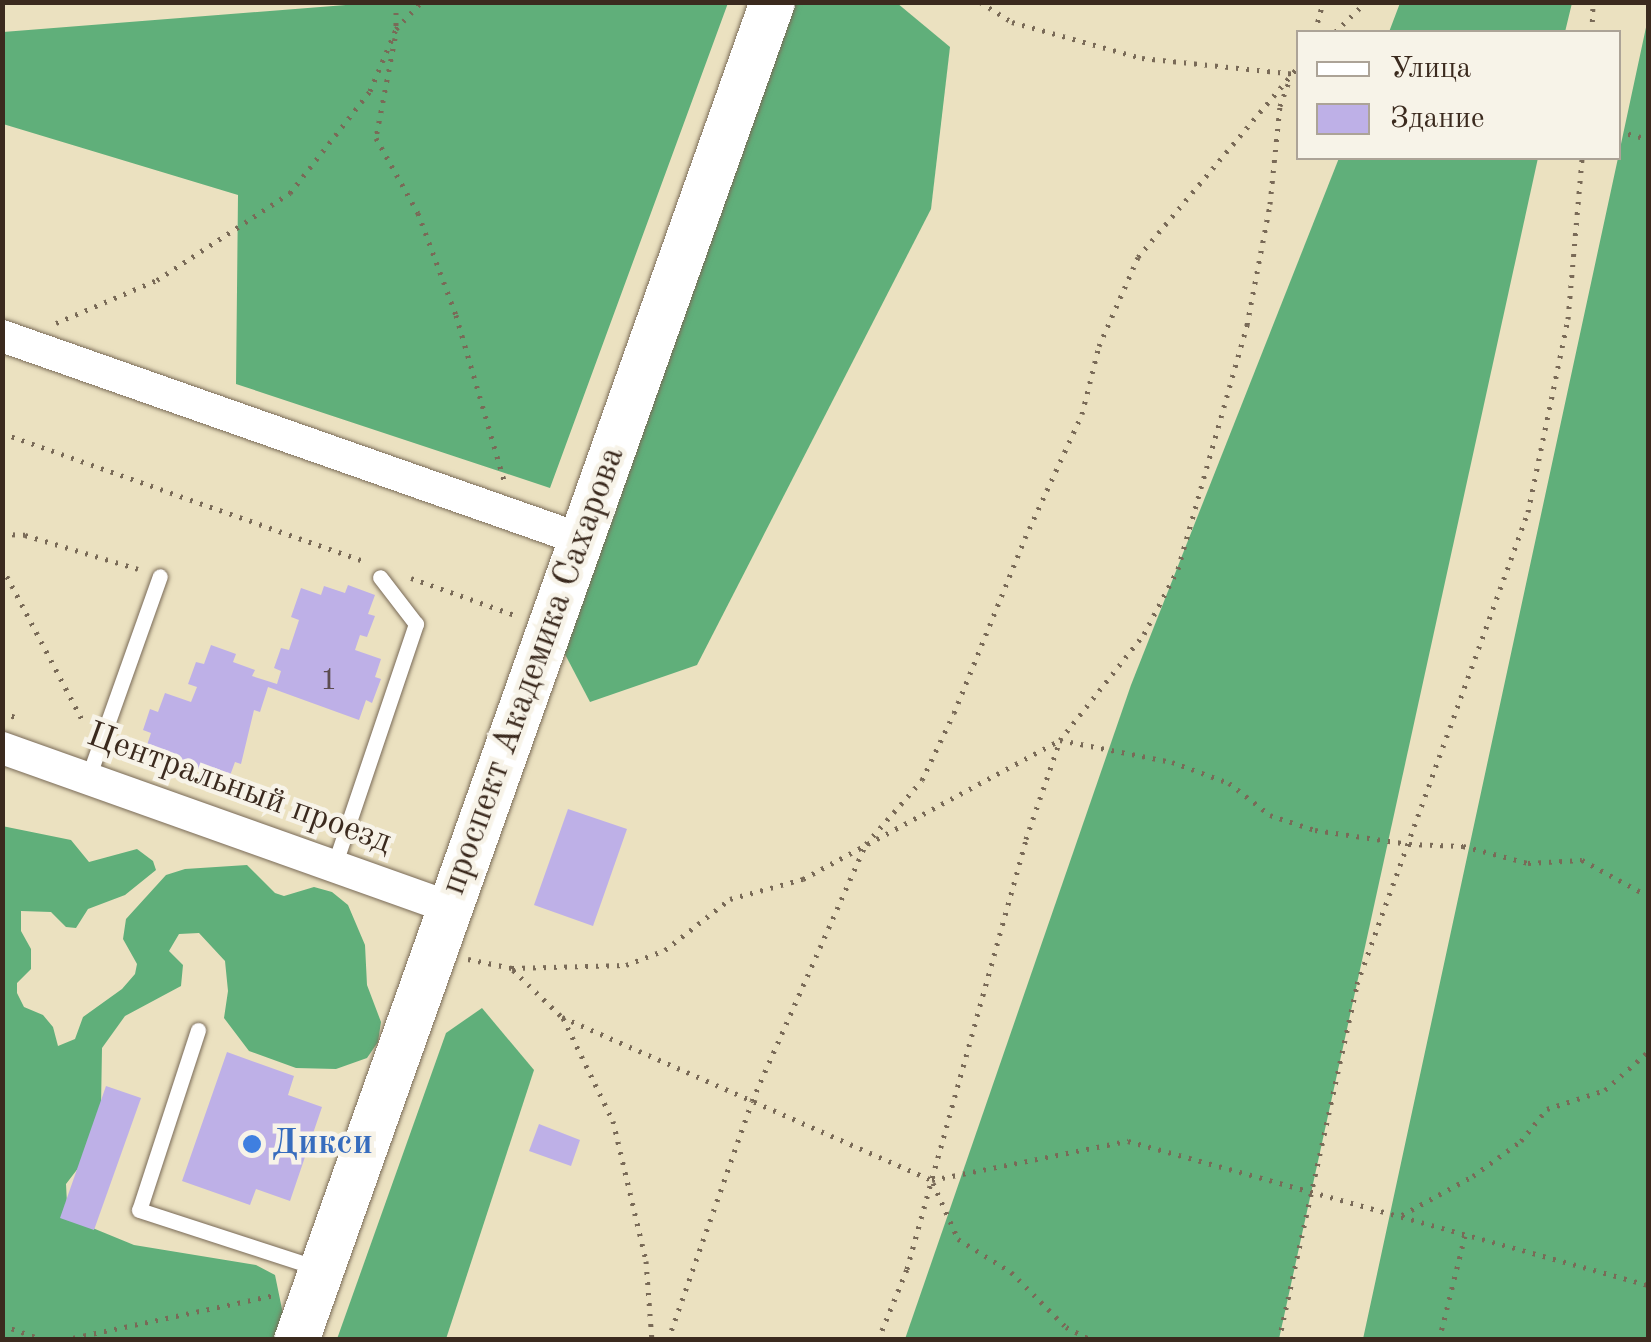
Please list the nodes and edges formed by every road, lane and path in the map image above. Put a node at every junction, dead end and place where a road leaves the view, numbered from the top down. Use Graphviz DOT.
graph roads {
  1 [pos="396,2"];
  2 [pos="421,2"];
  3 [pos="772,2"];
  4 [pos="980,2"];
  5 [pos="1323,2"];
  6 [pos="1366,2"];
  7 [pos="1594,2"];
  8 [pos="396,29"];
  9 [pos="1316,30"];
  10 [pos="1336,30"];
  11 [pos="1592,30"];
  12 [pos="1295,74"];
  13 [pos="1621,132"];
  14 [pos="1648,139"];
  15 [pos="1582,160"];
  16 [pos="9,338"];
  17 [pos="2,433"];
  18 [pos="517,516"];
  19 [pos="2,534"];
  20 [pos="583,540"];
  21 [pos="2,568"];
  22 [pos="376,570"];
  23 [pos="160,576"];
  24 [pos="408,577"];
  25 [pos="552,628"];
  26 [pos="103,734"];
  27 [pos="1060,740"];
  28 [pos="2,748"];
  29 [pos="88,778"];
  30 [pos="866,844"];
  31 [pos="1409,844"];
  32 [pos="334,866"];
  33 [pos="1648,896"];
  34 [pos="449,907"];
  35 [pos="512,968"];
  36 [pos="562,1017"];
  37 [pos="198,1030"];
  38 [pos="1648,1052"];
  39 [pos="752,1100"];
  40 [pos="932,1180"];
  41 [pos="1311,1192"];
  42 [pos="1399,1216"];
  43 [pos="1465,1234"];
  44 [pos="304,1280"];
  45 [pos="1648,1285"];
  46 [pos="2,1325"];
  47 [pos="44,1340"];
  48 [pos="63,1340"];
  49 [pos="296,1340"];
  50 [pos="652,1340"];
  51 [pos="668,1340"];
  52 [pos="878,1340"];
  53 [pos="1092,1340"];
  54 [pos="1279,1340"];
  55 [pos="1438,1340"];
  1 -- 8 [label="path"];
  2 -- 8 [label="path"];
  3 -- 20 [label="street, проспект Академика Сахарова"];
  4 -- 12 [label="path"];
  5 -- 9 [label="path"];
  6 -- 10 [label="path"];
  7 -- 11 [label="path"];
  8 -- 16 [label="path"];
  8 -- 18 [label="path"];
  12 -- 27 [label="path"];
  12 -- 30 [label="path"];
  13 -- 14 [label="path"];
  15 -- 31 [label="path"];
  16 -- 18 [label="street"];
  17 -- 22 [label="path"];
  18 -- 20 [label="street"];
  19 -- 23 [label="path"];
  20 -- 25 [label="street, проспект Академика Сахарова"];
  21 -- 26 [label="path"];
  22 -- 32 [label="lane"];
  23 -- 26 [label="lane"];
  24 -- 25 [label="path"];
  25 -- 34 [label="street, проспект Академика Сахарова"];
  26 -- 29 [label="lane"];
  27 -- 30 [label="path"];
  27 -- 31 [label="path"];
  27 -- 40 [label="path"];
  28 -- 29 [label="street, Центральный проезд"];
  29 -- 32 [label="street, Центральный проезд"];
  30 -- 35 [label="path"];
  30 -- 39 [label="path"];
  31 -- 33 [label="path"];
  31 -- 41 [label="path"];
  32 -- 34 [label="street, Центральный проезд"];
  34 -- 35 [label="path"];
  34 -- 44 [label="street, проспект Академика Сахарова"];
  35 -- 36 [label="path"];
  36 -- 39 [label="path"];
  36 -- 50 [label="path"];
  37 -- 44 [label="lane"];
  38 -- 42 [label="path"];
  39 -- 40 [label="path"];
  39 -- 51 [label="path"];
  40 -- 41 [label="path"];
  40 -- 52 [label="path"];
  40 -- 53 [label="path"];
  41 -- 42 [label="path"];
  41 -- 54 [label="path"];
  42 -- 43 [label="path"];
  43 -- 45 [label="path"];
  43 -- 55 [label="path"];
  44 -- 48 [label="path"];
  44 -- 49 [label="street, проспект Академика Сахарова"];
  46 -- 47 [label="path"];
}
